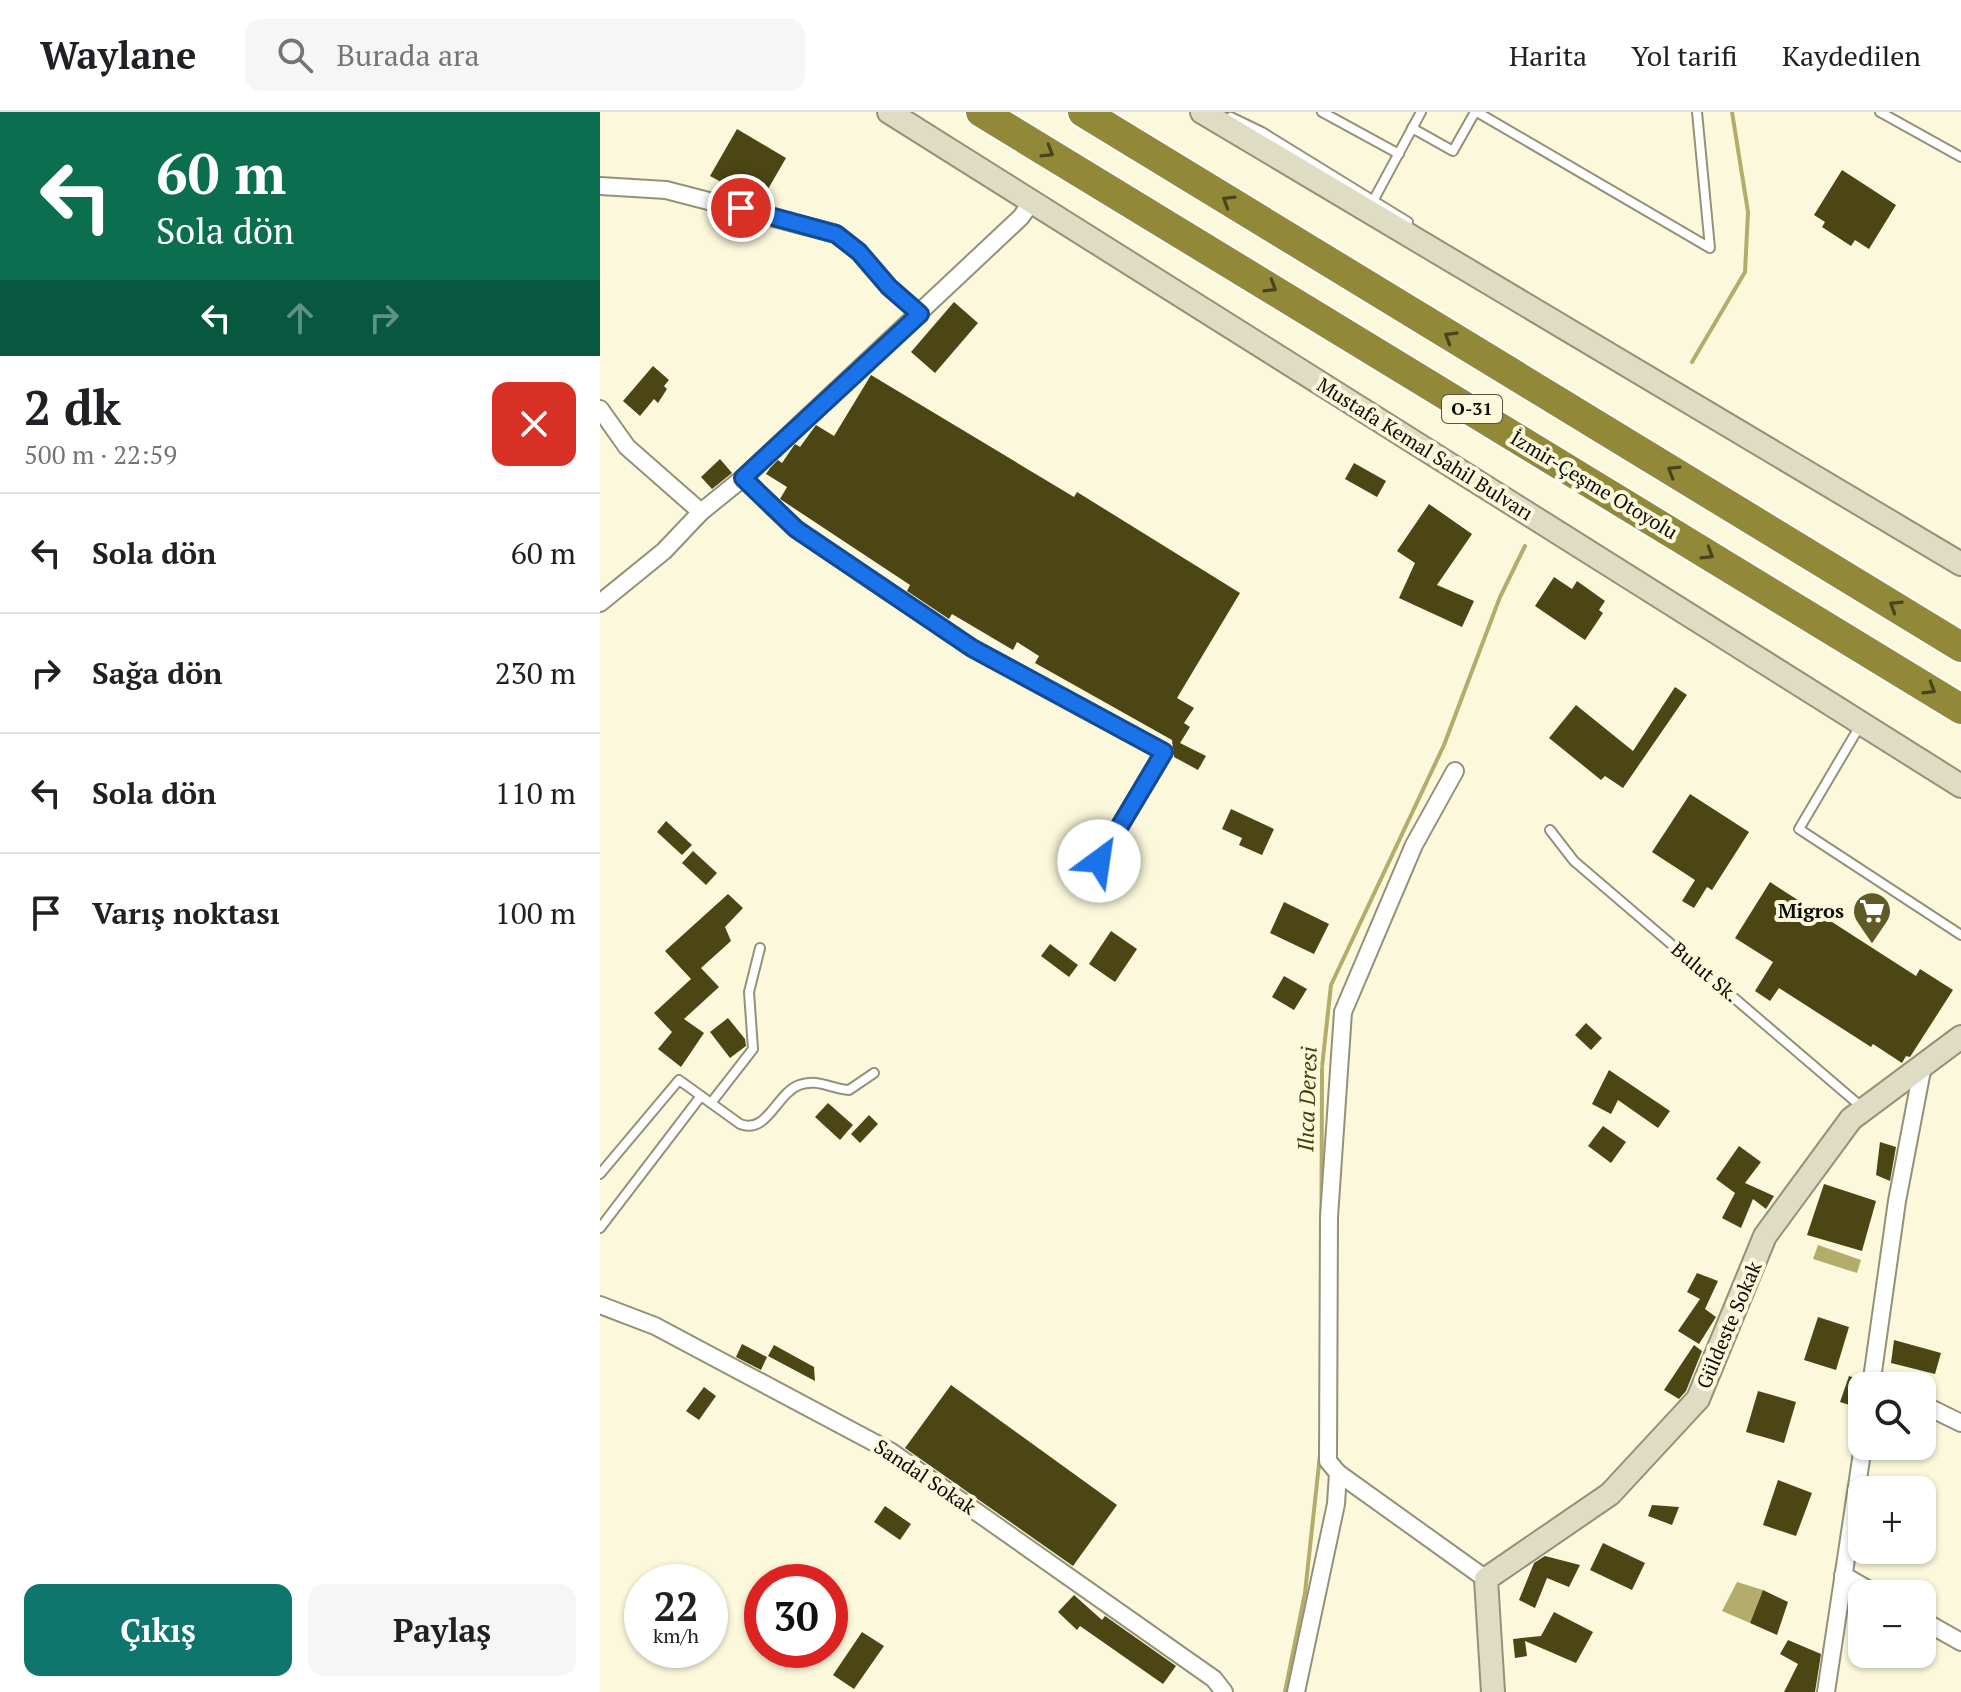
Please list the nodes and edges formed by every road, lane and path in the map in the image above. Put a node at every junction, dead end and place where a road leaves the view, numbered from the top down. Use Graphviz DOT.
graph roads {
  1 [pos="889,112"];
  2 [pos="981,112"];
  3 [pos="1083,112"];
  4 [pos="1202,112"];
  5 [pos="1219,112"];
  6 [pos="1322,112"];
  7 [pos="1421,112"];
  8 [pos="1476,112"];
  9 [pos="1697,112"];
  10 [pos="1880,112"];
  11 [pos="1412,128"];
  12 [pos="1399,154"];
  13 [pos="1961,157"];
  14 [pos="600,186"];
  15 [pos="1033,200"];
  16 [pos="1371,206"];
  17 [pos="920,314"];
  18 [pos="600,409"];
  19 [pos="743,478"];
  20 [pos="701,512"];
  21 [pos="1961,564"];
  22 [pos="600,603"];
  23 [pos="1961,647"];
  24 [pos="1961,709"];
  25 [pos="1861,723"];
  26 [pos="1455,771"];
  27 [pos="1961,786"];
  28 [pos="1550,830"];
  29 [pos="1099,861"];
  30 [pos="1961,935"];
  31 [pos="760,948"];
  32 [pos="1961,1037"];
  33 [pos="1923,1065"];
  34 [pos="874,1073"];
  35 [pos="701,1096"];
  36 [pos="711,1103"];
  37 [pos="1865,1109"];
  38 [pos="600,1174"];
  39 [pos="600,1228"];
  40 [pos="600,1305"];
  41 [pos="1877,1372"];
  42 [pos="1936,1411"];
  43 [pos="1961,1423"];
  44 [pos="1861,1460"];
  45 [pos="1338,1473"];
  46 [pos="1843,1575"];
  47 [pos="1486,1579"];
  48 [pos="1852,1580"];
  49 [pos="1936,1628"];
  50 [pos="1961,1642"];
  51 [pos="1224,1692"];
  52 [pos="1296,1692"];
  53 [pos="1493,1692"];
  54 [pos="1826,1692"];
  1 -- 15 [label="street, Mustafa Kemal Sahil Bulvarı"];
  2 -- 24 [label="highway, İzmir-Çeşme Otoyolu / O-31, one-way"];
  23 -- 3 [label="highway, O-31, one-way"];
  4 -- 16 [label="street"];
  5 -- 16 [label="lane"];
  6 -- 12 [label="lane"];
  7 -- 11 [label="lane"];
  8 -- 9 [label="lane"];
  8 -- 11 [label="lane"];
  10 -- 13 [label="lane"];
  11 -- 12 [label="lane"];
  12 -- 16 [label="lane"];
  14 -- 17 [label="street"];
  15 -- 17 [label="street"];
  15 -- 25 [label="street, Mustafa Kemal Sahil Bulvarı"];
  16 -- 21 [label="street"];
  17 -- 19 [label="street"];
  18 -- 20 [label="street"];
  19 -- 20 [label="street"];
  19 -- 29 [label="street"];
  20 -- 22 [label="street"];
  25 -- 27 [label="street, Mustafa Kemal Sahil Bulvarı"];
  25 -- 30 [label="lane"];
  26 -- 45 [label="street"];
  28 -- 37 [label="lane, Bulut Sk."];
  31 -- 36 [label="lane"];
  32 -- 33 [label="street, Güldeste Sokak"];
  33 -- 37 [label="street, Güldeste Sokak"];
  33 -- 41 [label="street"];
  34 -- 36 [label="lane"];
  35 -- 36 [label="lane"];
  35 -- 38 [label="lane"];
  35 -- 39 [label="lane"];
  37 -- 47 [label="street, Güldeste Sokak"];
  40 -- 51 [label="street, Sandal Sokak"];
  42 -- 43 [label="street"];
  44 -- 46 [label="street"];
  45 -- 47 [label="street"];
  45 -- 52 [label="street"];
  46 -- 48 [label="street"];
  46 -- 54 [label="street"];
  47 -- 53 [label="street"];
  49 -- 50 [label="street"];
}
